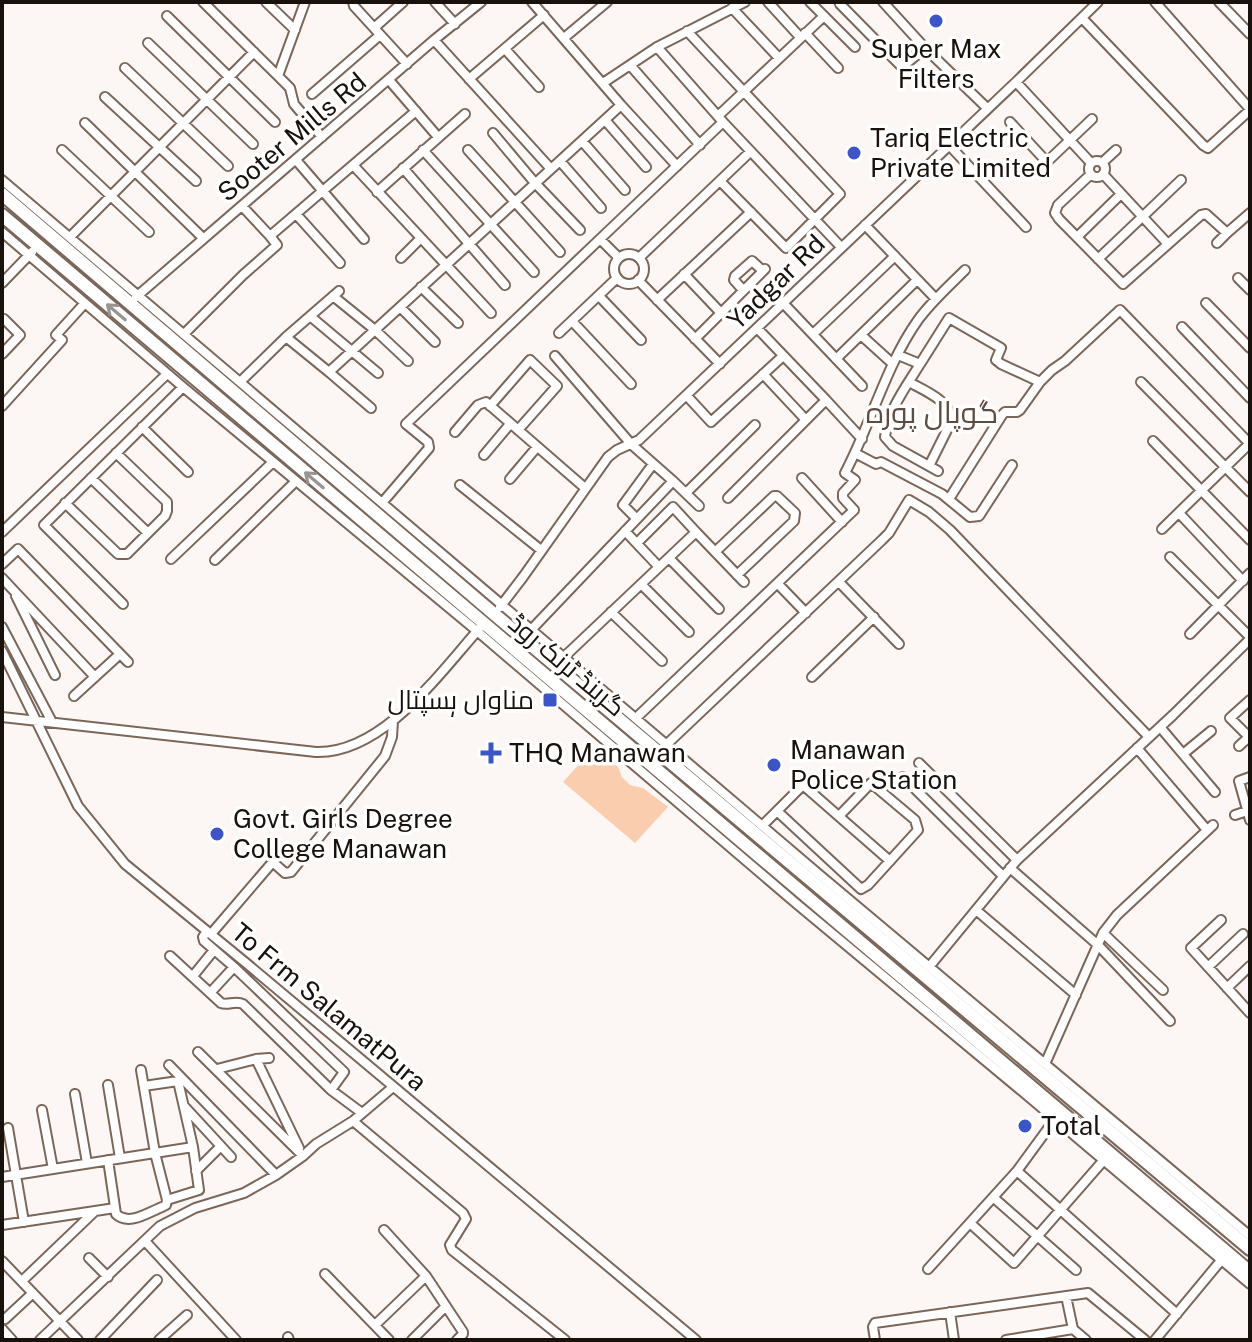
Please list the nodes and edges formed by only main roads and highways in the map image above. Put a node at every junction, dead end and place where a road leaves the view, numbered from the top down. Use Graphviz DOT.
graph roads {
  1 [pos="2,194"];
  2 [pos="2,215"];
  3 [pos="100,279"];
  4 [pos="91,291"];
  5 [pos="661,747"];
  6 [pos="646,761"];
  7 [pos="1250,1249"];
  8 [pos="1250,1272"];
  1 -- 3 [label="highway, گرینڈ ٹرنک روڈ"];
  2 -- 4 [label="highway, گرینڈ ٹرنک روڈ"];
  3 -- 4 [label="highway"];
  3 -- 5 [label="highway, گرینڈ ٹرنک روڈ"];
  6 -- 4 [label="highway, گرینڈ ٹرنک روڈ, one-way"];
  5 -- 6 [label="highway"];
  5 -- 7 [label="highway, گرینڈ ٹرنک روڈ"];
  6 -- 8 [label="highway, گرینڈ ٹرنک روڈ"];
}
